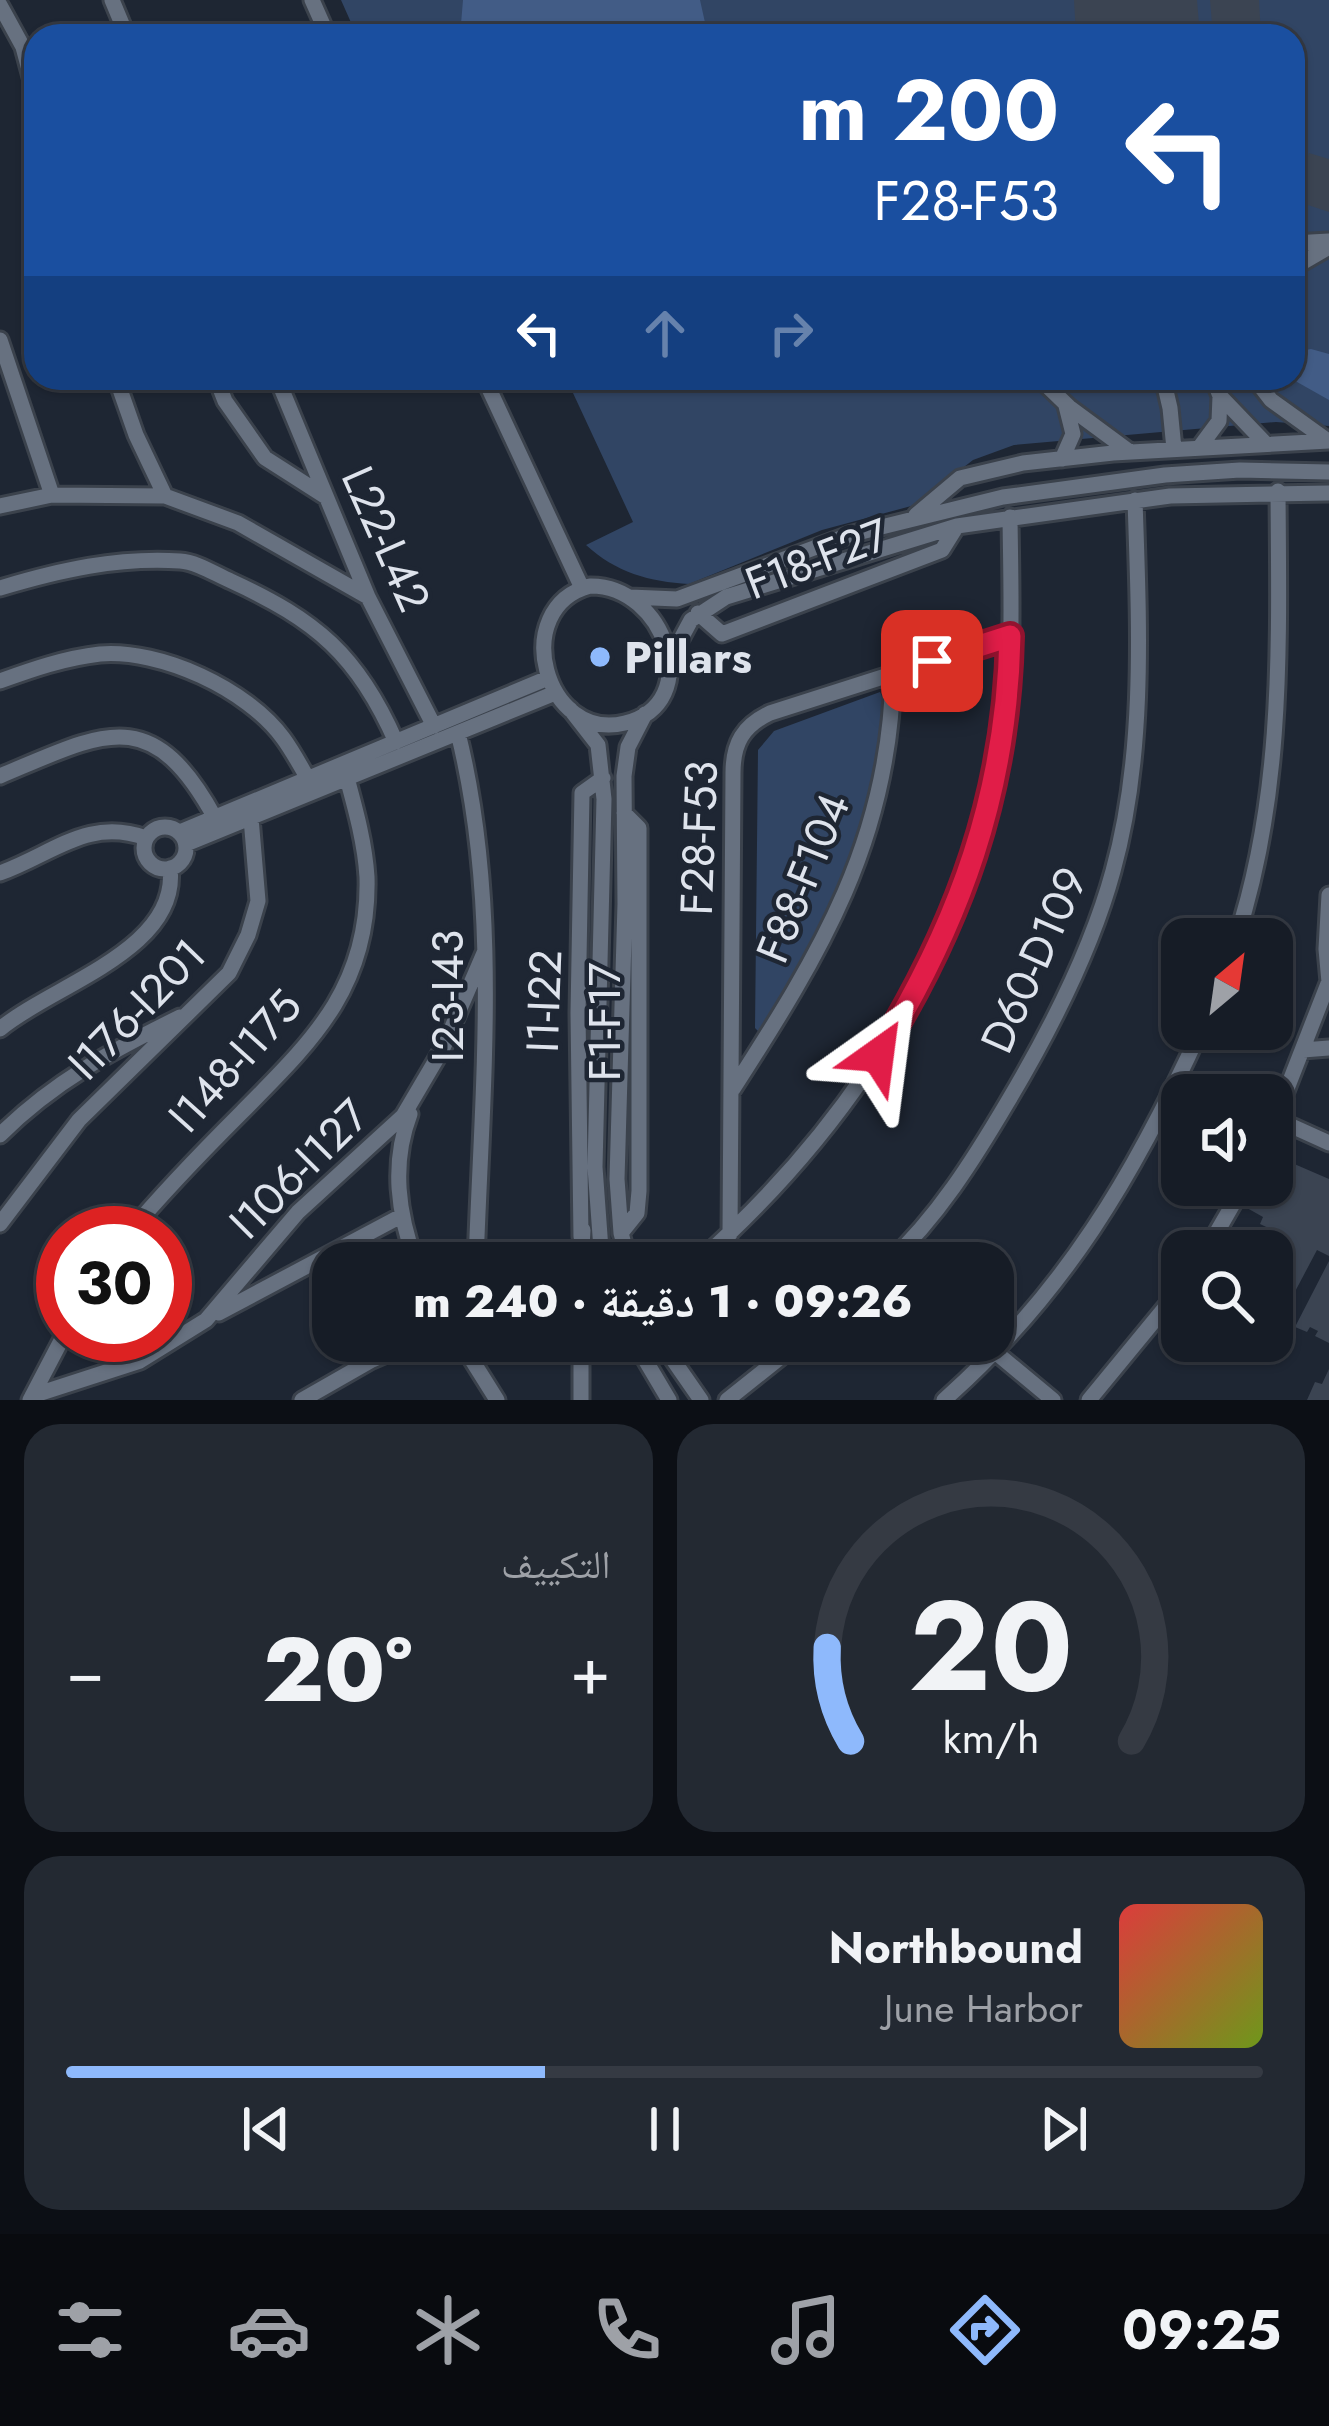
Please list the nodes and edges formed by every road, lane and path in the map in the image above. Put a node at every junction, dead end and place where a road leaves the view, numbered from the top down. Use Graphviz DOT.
graph roads {
  1 [pos="0,5"];
  2 [pos="24,51"];
  3 [pos="0,340"];
  4 [pos="120,390"];
  5 [pos="221,390"];
  6 [pos="282,390"];
  7 [pos="490,390"];
  8 [pos="1051,390"];
  9 [pos="1165,390"];
  10 [pos="1218,390"];
  11 [pos="1263,390"];
  12 [pos="1220,395"];
  13 [pos="1065,403"];
  14 [pos="1329,441"];
  15 [pos="1264,443"];
  16 [pos="1198,448"];
  17 [pos="1174,449"];
  18 [pos="1130,452"];
  19 [pos="1062,459"];
  20 [pos="1329,472"];
  21 [pos="1278,491"];
  22 [pos="1329,493"];
  23 [pos="52,495"];
  24 [pos="165,496"];
  25 [pos="328,499"];
  26 [pos="1135,500"];
  27 [pos="0,506"];
  28 [pos="914,517"];
  29 [pos="1010,517"];
  30 [pos="958,526"];
  31 [pos="0,588"];
  32 [pos="582,588"];
  33 [pos="368,597"];
  34 [pos="630,597"];
  35 [pos="698,613"];
  36 [pos="1010,636"];
  37 [pos="669,661"];
  38 [pos="893,673"];
  39 [pos="0,681"];
  40 [pos="552,685"];
  41 [pos="570,709"];
  42 [pos="645,714"];
  43 [pos="434,726"];
  44 [pos="458,733"];
  45 [pos="395,742"];
  46 [pos="0,776"];
  47 [pos="308,778"];
  48 [pos="347,778"];
  49 [pos="603,778"];
  50 [pos="215,818"];
  51 [pos="251,818"];
  52 [pos="146,838"];
  53 [pos="183,838"];
  54 [pos="170,868"];
  55 [pos="0,873"];
  56 [pos="1329,895"];
  57 [pos="1242,918"];
  58 [pos="484,953"];
  59 [pos="1329,982"];
  60 [pos="194,1010"];
  61 [pos="0,1029"];
  62 [pos="1329,1048"];
  63 [pos="1191,1050"];
  64 [pos="1303,1050"];
  65 [pos="1293,1075"];
  66 [pos="731,1092"];
  67 [pos="415,1100"];
  68 [pos="1293,1130"];
  69 [pos="0,1136"];
  70 [pos="1329,1143"];
  71 [pos="596,1186"];
  72 [pos="153,1206"];
  73 [pos="401,1216"];
  74 [pos="0,1224"];
  75 [pos="730,1234"];
  76 [pos="581,1237"];
  77 [pos="409,1242"];
  78 [pos="477,1242"];
  79 [pos="581,1242"];
  80 [pos="600,1242"];
  81 [pos="624,1242"];
  82 [pos="721,1242"];
  83 [pos="907,1242"];
  84 [pos="1161,1313"];
  85 [pos="206,1320"];
  86 [pos="1014,1329"];
  87 [pos="50,1362"];
  88 [pos="368,1362"];
  89 [pos="473,1362"];
  90 [pos="581,1362"];
  91 [pos="646,1362"];
  92 [pos="672,1362"];
  93 [pos="775,1362"];
  94 [pos="983,1362"];
  95 [pos="1007,1362"];
  96 [pos="692,1397"];
  97 [pos="31,1398"];
  98 [pos="302,1400"];
  99 [pos="497,1400"];
  100 [pos="581,1400"];
  101 [pos="669,1400"];
  102 [pos="727,1400"];
  103 [pos="944,1400"];
  104 [pos="1053,1400"];
  105 [pos="1089,1400"];
  1 -- 2 [label="street"];
  3 -- 23 [label="street"];
  4 -- 24 [label="street"];
  5 -- 25 [label="street"];
  6 -- 25 [label="street, L22-L42"];
  7 -- 32 [label="street"];
  8 -- 13 [label="street"];
  9 -- 17 [label="street"];
  10 -- 12 [label="street"];
  11 -- 14 [label="street"];
  12 -- 15 [label="street"];
  12 -- 16 [label="street"];
  13 -- 18 [label="street"];
  13 -- 19 [label="street"];
  14 -- 15 [label="street"];
  15 -- 16 [label="street"];
  16 -- 17 [label="street"];
  17 -- 18 [label="street"];
  18 -- 19 [label="street"];
  19 -- 28 [label="street"];
  20 -- 28 [label="street"];
  21 -- 22 [label="street"];
  21 -- 26 [label="street"];
  21 -- 57 [label="street"];
  23 -- 24 [label="street"];
  23 -- 27 [label="street"];
  24 -- 33 [label="street"];
  25 -- 33 [label="street, L22-L42"];
  26 -- 29 [label="street"];
  26 -- 83 [label="street, D60-D109"];
  28 -- 34 [label="street"];
  29 -- 30 [label="street"];
  29 -- 36 [label="street"];
  30 -- 35 [label="street"];
  30 -- 35 [label="street, F18-F27"];
  31 -- 45 [label="street"];
  32 -- 34 [label="street"];
  32 -- 40 [label="street"];
  33 -- 43 [label="street, L22-L42"];
  34 -- 37 [label="street"];
  35 -- 37 [label="street"];
  36 -- 38 [label="street, F28-F53"];
  36 -- 75 [label="street"];
  37 -- 42 [label="street"];
  38 -- 66 [label="street, F88-F104"];
  38 -- 66 [label="street, F28-F53"];
  39 -- 47 [label="street"];
  40 -- 41 [label="street"];
  40 -- 43 [label="street"];
  40 -- 44 [label="street"];
  41 -- 42 [label="street"];
  41 -- 49 [label="street"];
  42 -- 81 [label="street"];
  43 -- 45 [label="street"];
  44 -- 48 [label="street"];
  44 -- 58 [label="street, I23-I43"];
  45 -- 47 [label="street"];
  46 -- 50 [label="street"];
  47 -- 50 [label="street"];
  48 -- 51 [label="street"];
  48 -- 72 [label="street, I148-I175"];
  49 -- 71 [label="street"];
  49 -- 76 [label="street, I1-I22"];
  50 -- 53 [label="street"];
  51 -- 53 [label="street"];
  51 -- 60 [label="street, I176-I201"];
  52 -- 53 [label="street"];
  52 -- 54 [label="street"];
  52 -- 55 [label="street"];
  53 -- 54 [label="street"];
  54 -- 61 [label="street"];
  56 -- 59 [label="street"];
  58 -- 67 [label="street, I106-I127"];
  58 -- 78 [label="street, I23-I43"];
  59 -- 64 [label="street"];
  60 -- 69 [label="street"];
  60 -- 74 [label="street, I176-I201"];
  62 -- 64 [label="street"];
  63 -- 86 [label="street"];
  64 -- 65 [label="street"];
  66 -- 75 [label="street, F28-F53"];
  67 -- 73 [label="street"];
  67 -- 85 [label="street, I106-I127"];
  68 -- 70 [label="street"];
  71 -- 76 [label="street"];
  71 -- 80 [label="street"];
  73 -- 77 [label="street"];
  73 -- 85 [label="street"];
  75 -- 82 [label="street"];
  76 -- 79 [label="street"];
  84 -- 105 [label="street"];
  85 -- 97 [label="street, I106-I127"];
  87 -- 97 [label="street"];
  88 -- 98 [label="street"];
  89 -- 99 [label="street"];
  90 -- 100 [label="street"];
  91 -- 101 [label="street"];
  92 -- 96 [label="street"];
  93 -- 102 [label="street"];
  94 -- 103 [label="street"];
  95 -- 104 [label="street"];
}
